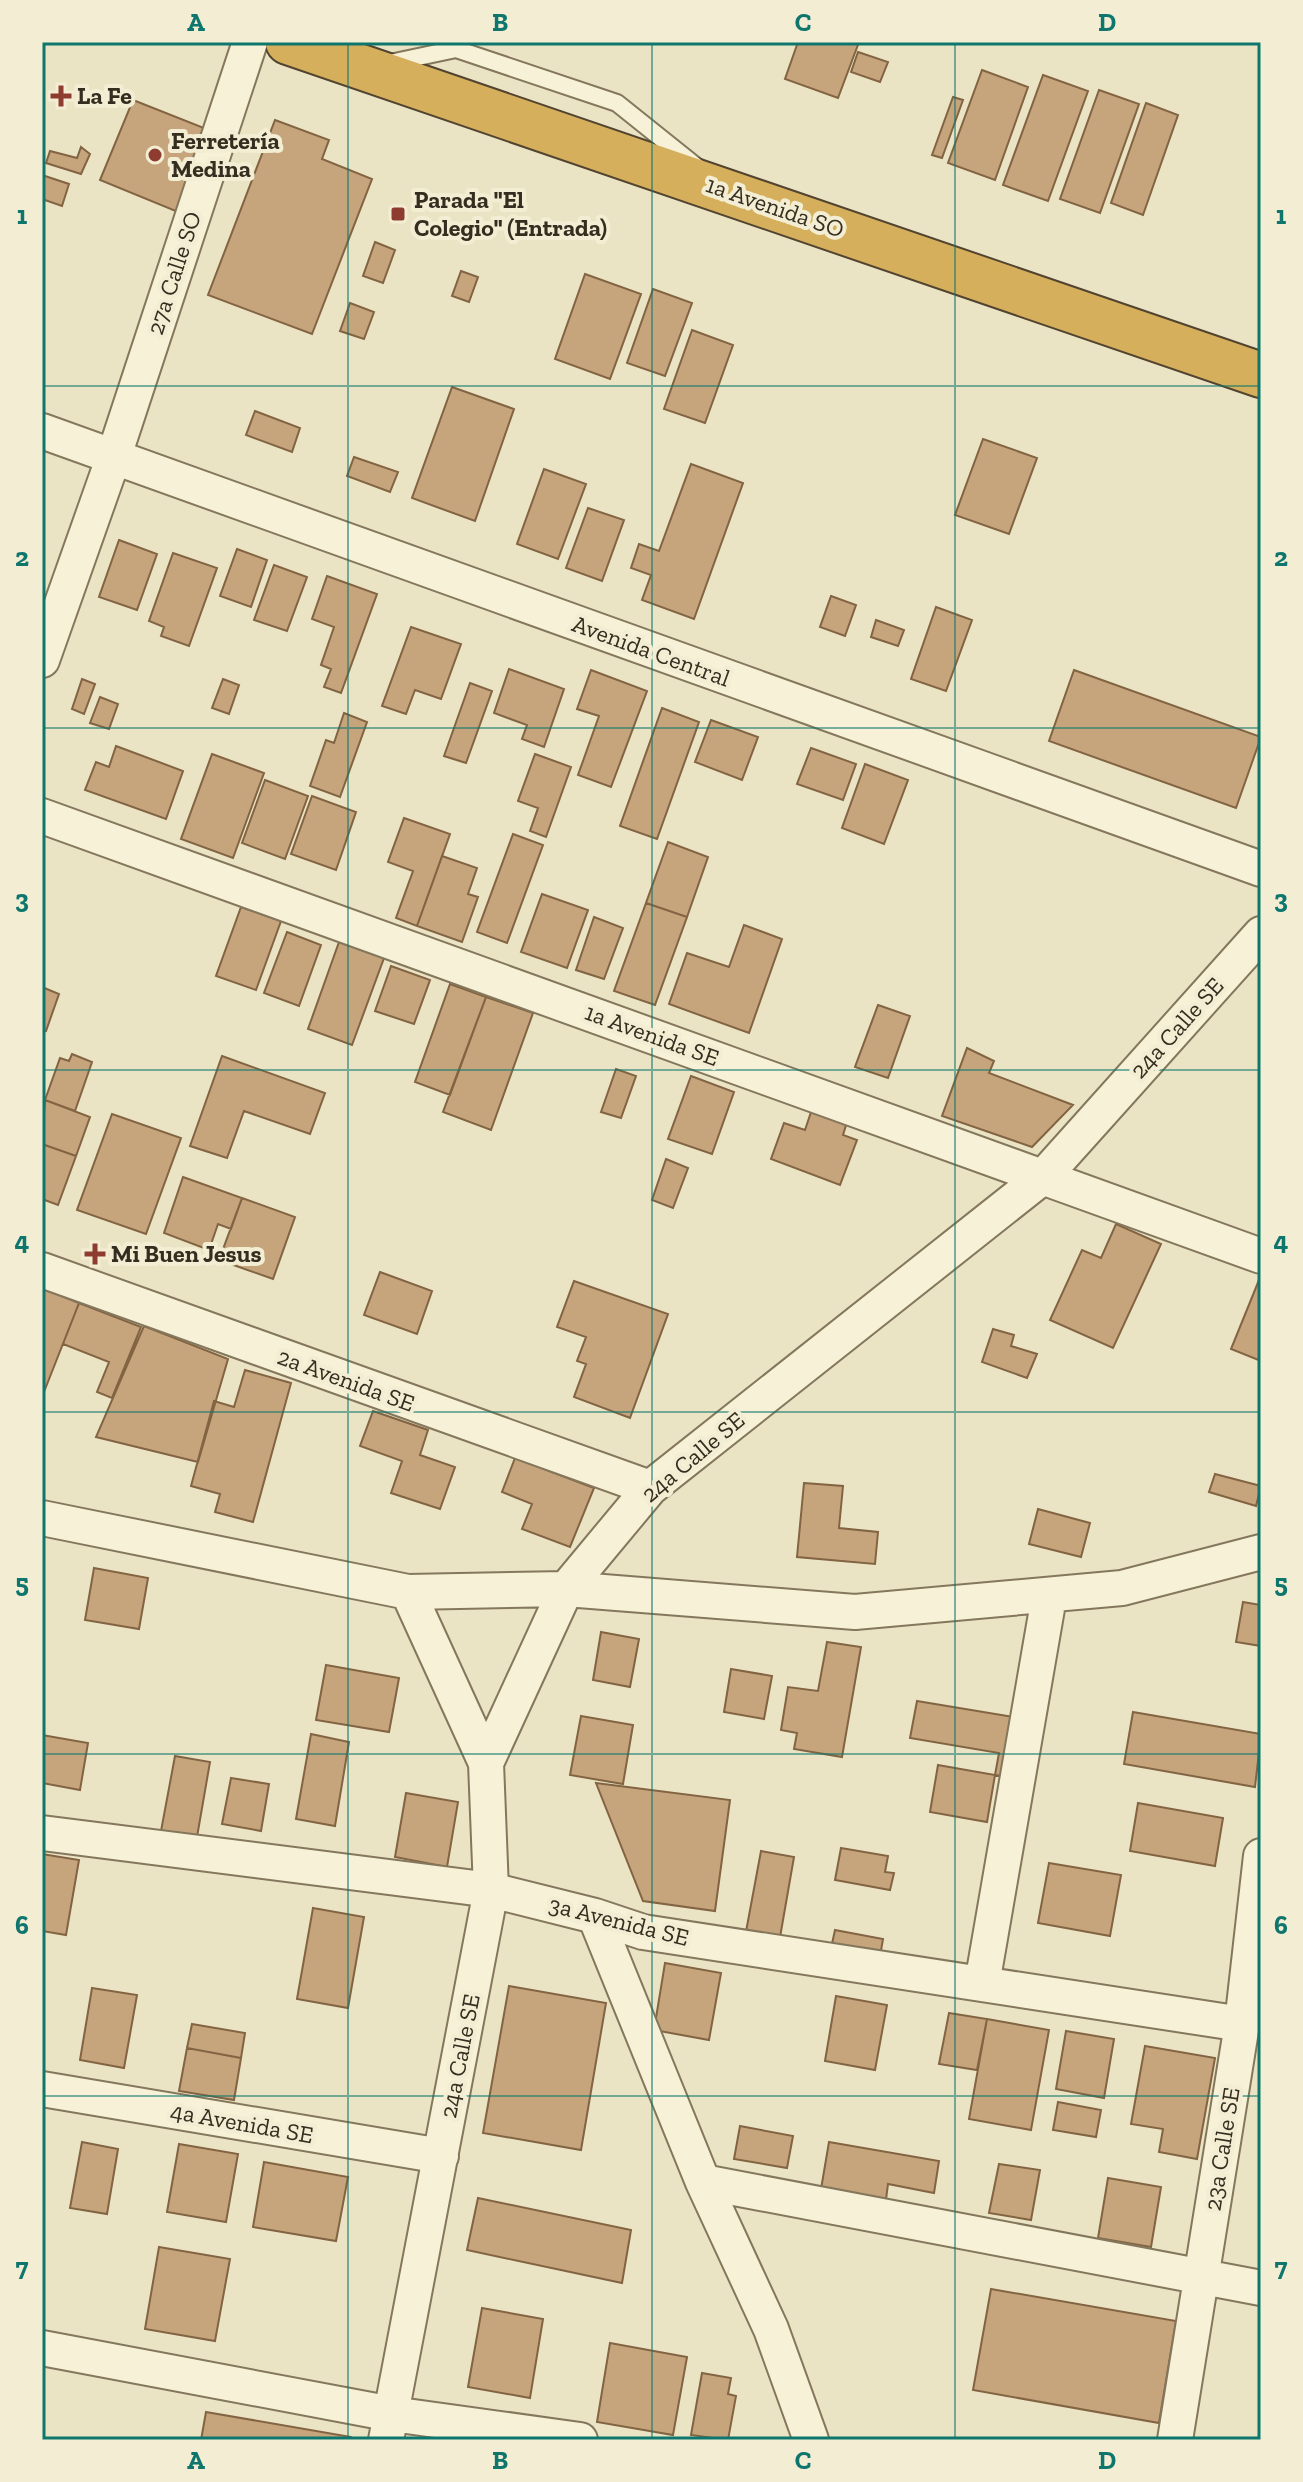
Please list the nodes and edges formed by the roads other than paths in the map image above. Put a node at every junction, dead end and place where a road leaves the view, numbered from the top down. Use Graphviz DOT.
graph roads {
  1 [pos="250,42"];
  2 [pos="288,42"];
  3 [pos="1261,375"];
  4 [pos="42,431"];
  5 [pos="113,459"];
  6 [pos="42,660"];
  7 [pos="42,816"];
  8 [pos="1261,869"];
  9 [pos="1261,934"];
  10 [pos="1044,1176"];
  11 [pos="1261,1256"];
  12 [pos="42,1270"];
  13 [pos="650,1488"];
  14 [pos="42,1518"];
  15 [pos="1261,1552"];
  16 [pos="566,1589"];
  17 [pos="408,1592"];
  18 [pos="1049,1597"];
  19 [pos="486,1763"];
  20 [pos="42,1833"];
  21 [pos="1261,1856"];
  22 [pos="491,1890"];
  23 [pos="595,1916"];
  24 [pos="982,1984"];
  25 [pos="1242,2024"];
  26 [pos="42,2089"];
  27 [pos="441,2156"];
  28 [pos="703,2182"];
  29 [pos="1201,2279"];
  30 [pos="1261,2288"];
  31 [pos="42,2348"];
  32 [pos="389,2427"];
  33 [pos="580,2440"];
  34 [pos="811,2440"];
  35 [pos="1175,2440"];
  1 -- 5 [label="street, 27a Calle SO"];
  2 -- 3 [label="highway, 1a Avenida SO"];
  4 -- 5 [label="street, Avenida Central"];
  5 -- 6 [label="street, 27a Calle SO"];
  5 -- 8 [label="street, Avenida Central"];
  7 -- 10 [label="street, 1a Avenida SE"];
  9 -- 10 [label="street, 24a Calle SE"];
  10 -- 11 [label="street, 1a Avenida SE"];
  10 -- 13 [label="street, 24a Calle SE"];
  12 -- 13 [label="street, 2a Avenida SE"];
  13 -- 16 [label="street, 24a Calle SE"];
  14 -- 17 [label="street"];
  15 -- 18 [label="street"];
  16 -- 17 [label="street"];
  16 -- 18 [label="street"];
  16 -- 19 [label="street, 24a Calle SE"];
  17 -- 19 [label="street"];
  18 -- 24 [label="street"];
  19 -- 22 [label="street, 24a Calle SE"];
  20 -- 22 [label="street, 3a Avenida SE"];
  21 -- 25 [label="street, 23a Calle SE"];
  22 -- 23 [label="street, 3a Avenida SE"];
  22 -- 27 [label="street, 24a Calle SE"];
  23 -- 24 [label="street, 3a Avenida SE"];
  23 -- 28 [label="street"];
  24 -- 25 [label="street, 3a Avenida SE"];
  25 -- 29 [label="street, 23a Calle SE"];
  26 -- 27 [label="street, 4a Avenida SE"];
  27 -- 32 [label="street, 24a Calle SE"];
  28 -- 29 [label="street"];
  28 -- 34 [label="street"];
  29 -- 30 [label="street"];
  29 -- 35 [label="street, 23a Calle SE"];
  31 -- 32 [label="street"];
  32 -- 33 [label="street"];
}
